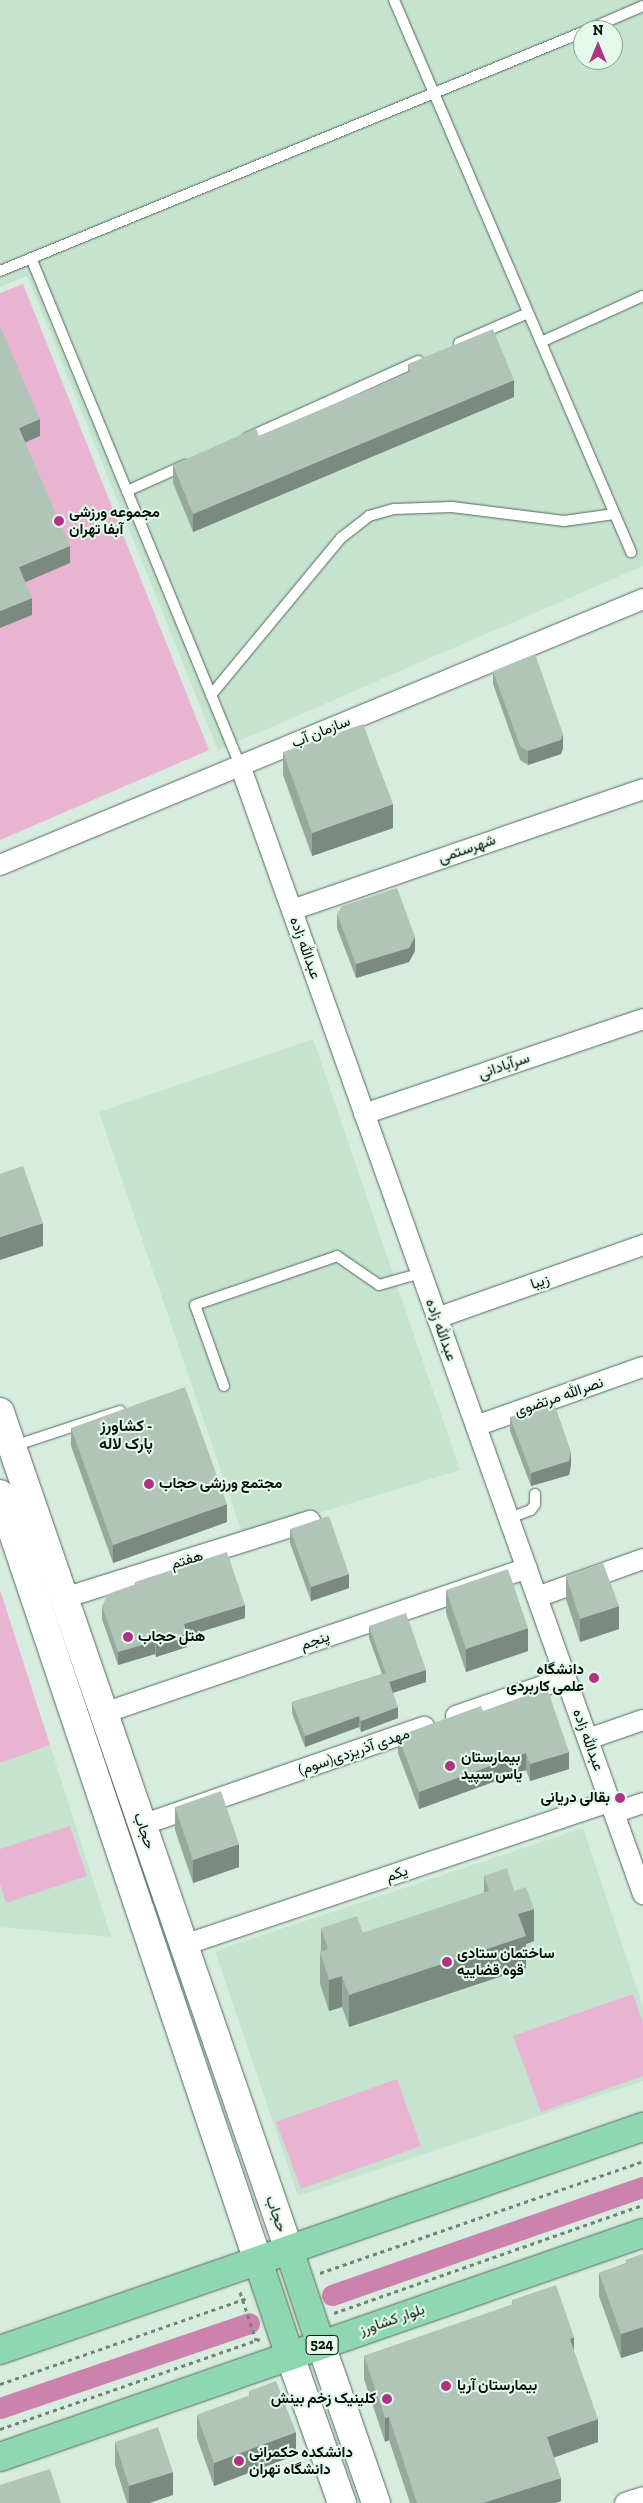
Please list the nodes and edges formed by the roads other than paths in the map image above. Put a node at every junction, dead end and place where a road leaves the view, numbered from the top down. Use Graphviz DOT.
graph roads {
  1 [pos="394,0"];
  2 [pos="643,6"];
  3 [pos="610,20"];
  4 [pos="573,36"];
  5 [pos="434,95"];
  6 [pos="31,258"];
  7 [pos="0,271"];
  8 [pos="643,296"];
  9 [pos="528,313"];
  10 [pos="541,342"];
  11 [pos="446,349"];
  12 [pos="428,357"];
  13 [pos="236,442"];
  14 [pos="200,458"];
  15 [pos="127,491"];
  16 [pos="615,514"];
  17 [pos="631,552"];
  18 [pos="643,599"];
  19 [pos="211,695"];
  20 [pos="240,765"];
  21 [pos="643,789"];
  22 [pos="0,865"];
  23 [pos="292,910"];
  24 [pos="643,1019"];
  25 [pos="364,1114"];
  26 [pos="643,1246"];
  27 [pos="421,1273"];
  28 [pos="437,1318"];
  29 [pos="643,1367"];
  30 [pos="224,1386"];
  31 [pos="120,1411"];
  32 [pos="0,1412"];
  33 [pos="476,1426"];
  34 [pos="12,1447"];
  35 [pos="0,1494"];
  36 [pos="535,1494"];
  37 [pos="509,1518"];
  38 [pos="310,1521"];
  39 [pos="43,1538"];
  40 [pos="18,1547"];
  41 [pos="643,1559"];
  42 [pos="527,1568"];
  43 [pos="537,1597"];
  44 [pos="64,1598"];
  45 [pos="566,1678"];
  46 [pos="104,1713"];
  47 [pos="643,1720"];
  48 [pos="588,1739"];
  49 [pos="643,1803"];
  50 [pos="612,1808"];
  51 [pos="142,1825"];
  52 [pos="115,1835"];
  53 [pos="643,1894"];
  54 [pos="184,1945"];
  55 [pos="156,1956"];
  56 [pos="244,2122"];
  57 [pos="643,2128"];
  58 [pos="214,2131"];
  59 [pos="643,2233"];
  60 [pos="289,2250"];
  61 [pos="258,2261"];
  62 [pos="321,2345"];
  63 [pos="0,2350"];
  64 [pos="290,2356"];
  65 [pos="0,2456"];
  66 [pos="643,2497"];
  67 [pos="342,2503"];
  68 [pos="376,2503"];
  69 [pos="625,2503"];
  1 -- 5 [label="lane"];
  2 -- 3 [label="lane"];
  4 -- 5 [label="lane"];
  5 -- 6 [label="lane"];
  5 -- 9 [label="lane"];
  6 -- 7 [label="lane"];
  6 -- 15 [label="lane"];
  8 -- 10 [label="lane"];
  9 -- 10 [label="lane"];
  9 -- 11 [label="lane"];
  10 -- 16 [label="lane"];
  12 -- 13 [label="lane"];
  14 -- 15 [label="lane"];
  15 -- 19 [label="lane"];
  16 -- 17 [label="lane"];
  16 -- 19 [label="lane"];
  18 -- 20 [label="street, سازمان آب"];
  19 -- 20 [label="lane"];
  20 -- 22 [label="street, سازمان آب"];
  20 -- 23 [label="street, عبدالله زاده"];
  21 -- 23 [label="street, شهرستمی"];
  23 -- 25 [label="street, عبدالله زاده"];
  24 -- 25 [label="street, سرآبادانی"];
  25 -- 27 [label="street, عبدالله زاده"];
  26 -- 28 [label="street, زیبا"];
  27 -- 28 [label="street, عبدالله زاده"];
  27 -- 30 [label="lane"];
  28 -- 33 [label="street, عبدالله زاده"];
  29 -- 33 [label="street, نصرالله مرتضوی"];
  31 -- 34 [label="lane"];
  32 -- 34 [label="main road, حجاب"];
  33 -- 37 [label="street, عبدالله زاده"];
  34 -- 39 [label="main road, حجاب"];
  35 -- 40 [label="main road, حجاب"];
  36 -- 37 [label="lane"];
  37 -- 42 [label="street, عبدالله زاده"];
  38 -- 44 [label="street, هفتم"];
  39 -- 40 [label="main road"];
  39 -- 44 [label="main road, حجاب"];
  40 -- 52 [label="main road, حجاب"];
  41 -- 43 [label="street"];
  42 -- 43 [label="street, عبدالله زاده"];
  42 -- 46 [label="street, پنجم"];
  43 -- 45 [label="street, عبدالله زاده"];
  44 -- 46 [label="main road, حجاب"];
  45 -- 48 [label="street, عبدالله زاده"];
  45 -- 51 [label="street, مهدی آذریزدی(سوم)"];
  46 -- 51 [label="main road, حجاب"];
  47 -- 48 [label="street"];
  48 -- 50 [label="street, عبدالله زاده"];
  49 -- 50 [label="street, یکم"];
  50 -- 53 [label="street, عبدالله زاده"];
  50 -- 54 [label="street, یکم"];
  51 -- 52 [label="main road"];
  51 -- 54 [label="main road, حجاب"];
  52 -- 55 [label="main road, حجاب"];
  54 -- 55 [label="main road"];
  54 -- 56 [label="main road, حجاب"];
  55 -- 58 [label="main road, حجاب"];
  56 -- 58 [label="main road"];
  56 -- 60 [label="main road, حجاب"];
  57 -- 60 [label="main road"];
  58 -- 61 [label="main road, حجاب"];
  59 -- 62 [label="main road, بلوار کشاورز / 524"];
  60 -- 61 [label="main road"];
  60 -- 62 [label="main road"];
  61 -- 63 [label="main road"];
  61 -- 64 [label="main road"];
  62 -- 64 [label="main road, بلوار کشاورز / 524"];
  62 -- 68 [label="main road"];
  64 -- 65 [label="main road, بلوار کشاورز / 524"];
  64 -- 67 [label="main road"];
  66 -- 69 [label="street"];
}
